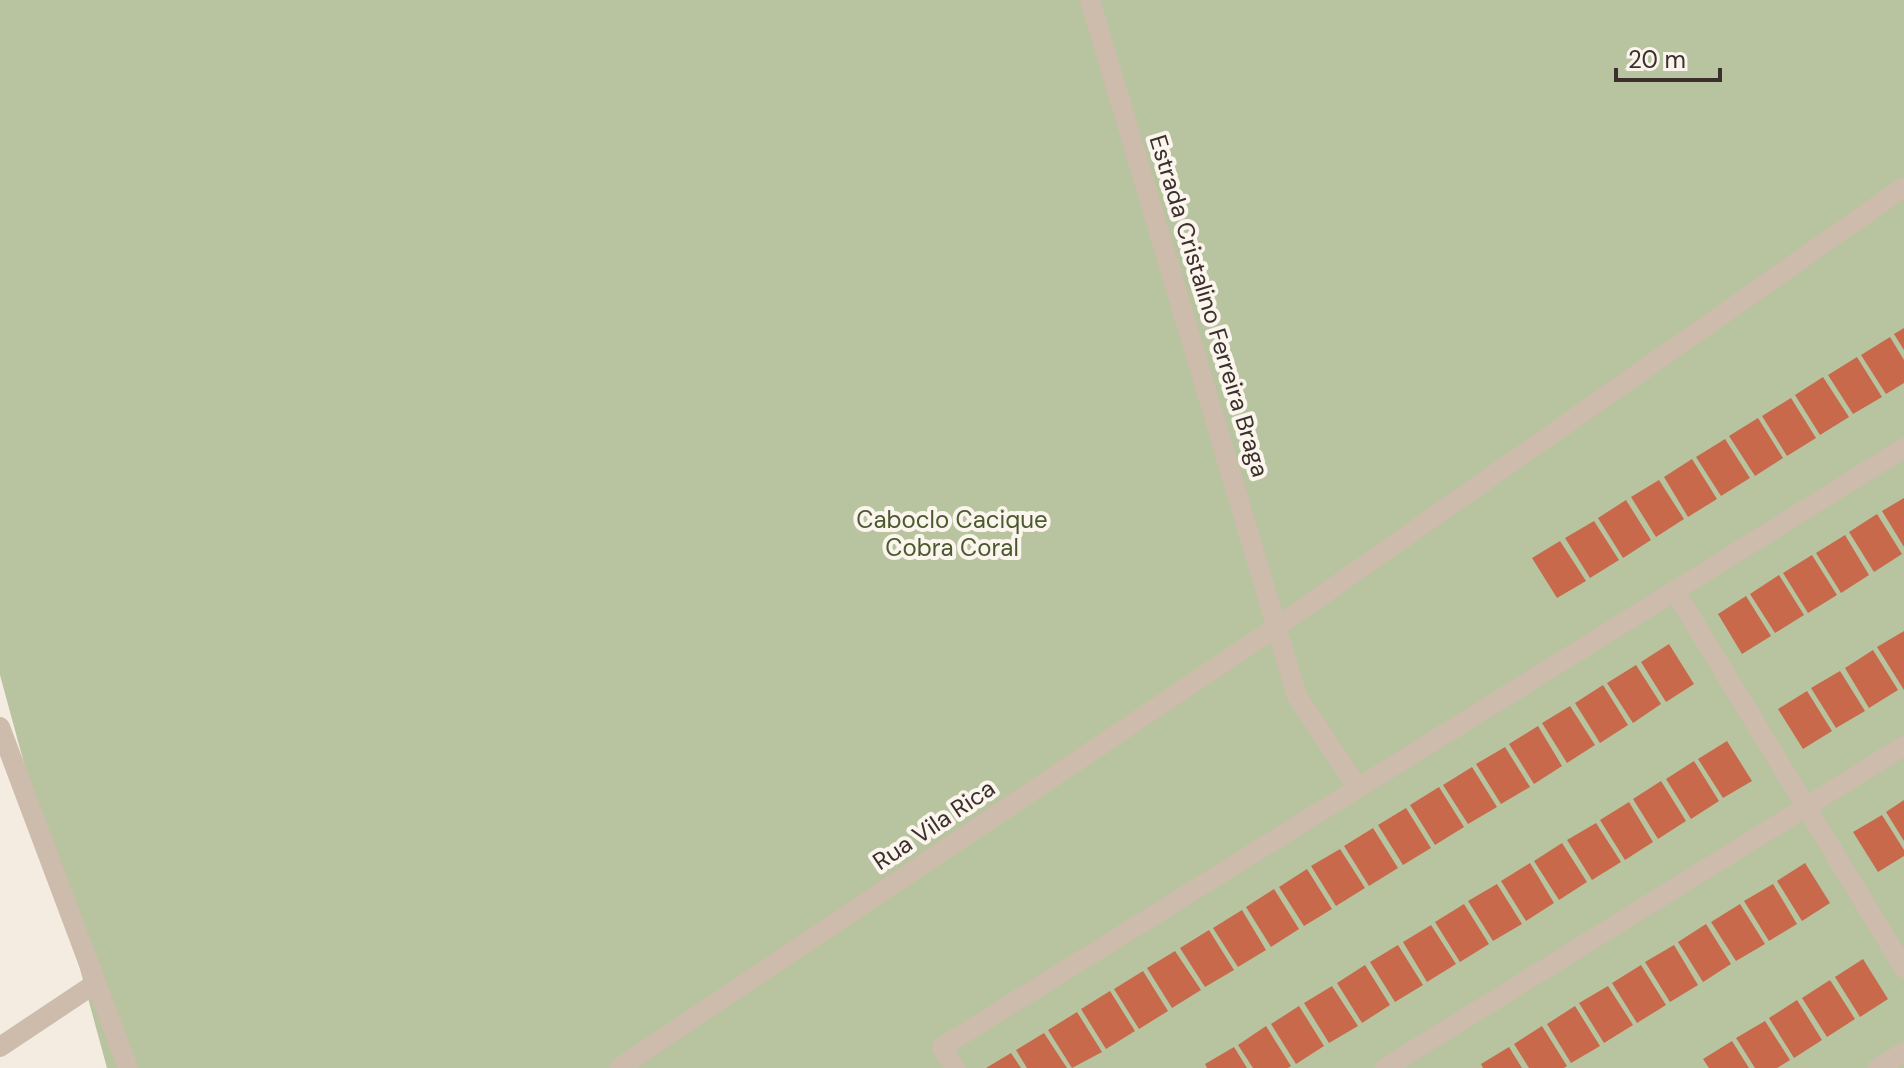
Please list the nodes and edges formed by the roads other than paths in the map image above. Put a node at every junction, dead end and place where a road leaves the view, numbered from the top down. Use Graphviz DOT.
graph roads {
  1 [pos="1090,0"];
  2 [pos="1904,187"];
  3 [pos="1904,448"];
  4 [pos="1675,591"];
  5 [pos="1278,626"];
  6 [pos="0,727"];
  7 [pos="1904,746"];
  8 [pos="1358,788"];
  9 [pos="1806,807"];
  10 [pos="1904,968"];
  11 [pos="96,983"];
  12 [pos="0,1047"];
  13 [pos="1904,1052"];
  14 [pos="128,1068"];
  15 [pos="619,1068"];
  16 [pos="955,1068"];
  17 [pos="1385,1068"];
  18 [pos="1878,1068"];
  1 -- 5 [label="street, Estrada Cristalino Ferreira Braga"];
  2 -- 5 [label="street, Rua Vila Rica"];
  3 -- 4 [label="street"];
  4 -- 8 [label="street"];
  4 -- 9 [label="street"];
  5 -- 8 [label="street, Estrada Cristalino Ferreira Braga"];
  5 -- 15 [label="street, Rua Vila Rica"];
  6 -- 11 [label="street"];
  7 -- 9 [label="street"];
  8 -- 16 [label="street"];
  9 -- 10 [label="street"];
  9 -- 17 [label="street"];
  11 -- 12 [label="street"];
  11 -- 14 [label="street"];
  13 -- 18 [label="street"];
}
